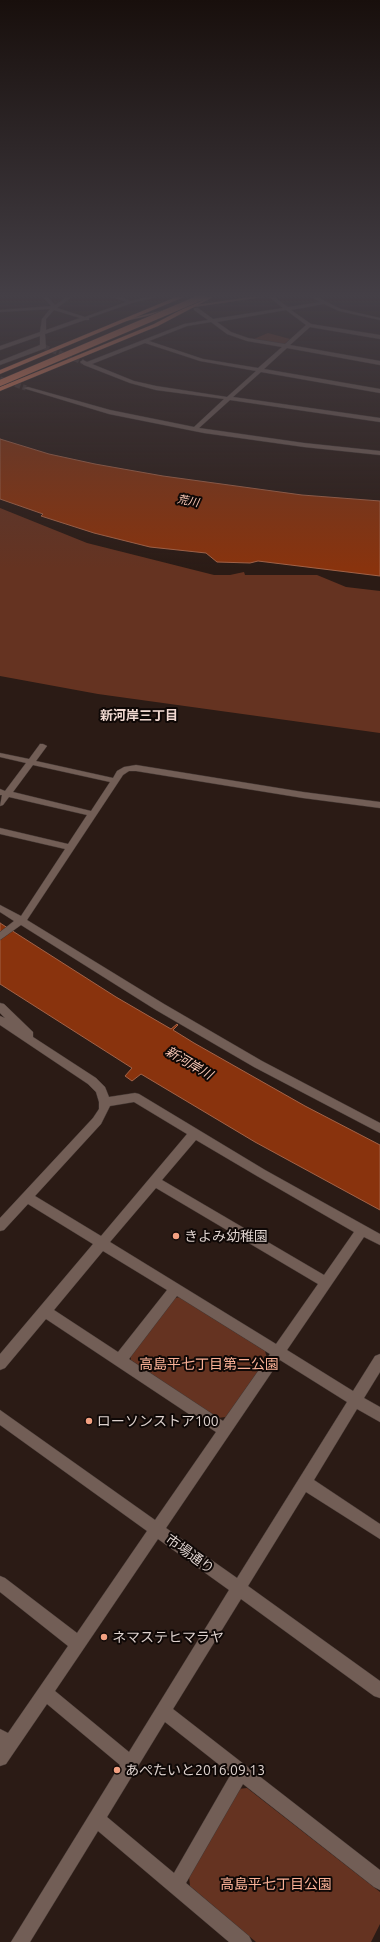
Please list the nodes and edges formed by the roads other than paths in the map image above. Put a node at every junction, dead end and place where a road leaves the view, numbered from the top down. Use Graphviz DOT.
graph roads {
  1 [pos="26,388"];
  2 [pos="158,388"];
  3 [pos="241,388"];
  4 [pos="361,388"];
  5 [pos="380,391"];
  6 [pos="229,399"];
  7 [pos="380,420"];
  8 [pos="195,429"];
  9 [pos="380,453"];
  10 [pos="43,746"];
  11 [pos="0,755"];
  12 [pos="31,762"];
  13 [pos="115,781"];
  14 [pos="3,793"];
  15 [pos="0,803"];
  16 [pos="380,805"];
  17 [pos="93,814"];
  18 [pos="0,831"];
  19 [pos="71,848"];
  20 [pos="0,908"];
  21 [pos="20,922"];
  22 [pos="0,937"];
  23 [pos="0,1007"];
  24 [pos="0,1020"];
  25 [pos="46,1051"];
  26 [pos="105,1102"];
  27 [pos="380,1128"];
  28 [pos="195,1133"];
  29 [pos="154,1181"];
  30 [pos="27,1197"];
  31 [pos="0,1226"];
  32 [pos="362,1230"];
  33 [pos="380,1240"];
  34 [pos="102,1243"];
  35 [pos="326,1282"];
  36 [pos="175,1289"];
  37 [pos="45,1310"];
  38 [pos="278,1353"];
  39 [pos="120,1360"];
  40 [pos="380,1360"];
  41 [pos="0,1364"];
  42 [pos="355,1400"];
  43 [pos="380,1415"];
  44 [pos="0,1417"];
  45 [pos="225,1430"];
  46 [pos="304,1482"];
  47 [pos="156,1529"];
  48 [pos="380,1532"];
  49 [pos="0,1582"];
  50 [pos="239,1588"];
  51 [pos="78,1644"];
  52 [pos="380,1690"];
  53 [pos="45,1692"];
  54 [pos="163,1711"];
  55 [pos="3,1747"];
  56 [pos="131,1764"];
  57 [pos="241,1772"];
  58 [pos="96,1819"];
  59 [pos="380,1881"];
  60 [pos="176,1885"];
  61 [pos="20,1942"];
  62 [pos="243,1942"];
  1 -- 8 [label="street"];
  2 -- 6 [label="street"];
  3 -- 6 [label="street"];
  4 -- 5 [label="street"];
  6 -- 7 [label="street"];
  6 -- 8 [label="street"];
  8 -- 9 [label="street"];
  10 -- 12 [label="street"];
  11 -- 12 [label="street"];
  12 -- 13 [label="street"];
  12 -- 14 [label="street"];
  13 -- 16 [label="street"];
  13 -- 17 [label="street"];
  14 -- 15 [label="street"];
  14 -- 17 [label="street"];
  17 -- 19 [label="street"];
  18 -- 19 [label="street"];
  19 -- 21 [label="street"];
  20 -- 21 [label="street"];
  21 -- 22 [label="street"];
  21 -- 27 [label="street"];
  23 -- 25 [label="street"];
  24 -- 25 [label="street"];
  25 -- 26 [label="street"];
  26 -- 28 [label="street"];
  26 -- 30 [label="street"];
  28 -- 29 [label="street"];
  28 -- 32 [label="street"];
  29 -- 34 [label="street"];
  29 -- 35 [label="street"];
  30 -- 31 [label="street"];
  30 -- 34 [label="street"];
  32 -- 33 [label="street"];
  32 -- 35 [label="street"];
  34 -- 36 [label="street"];
  34 -- 37 [label="street"];
  35 -- 38 [label="street"];
  36 -- 38 [label="street"];
  36 -- 39 [label="street"];
  37 -- 39 [label="street"];
  37 -- 41 [label="street"];
  38 -- 42 [label="street"];
  38 -- 45 [label="street"];
  39 -- 45 [label="street"];
  40 -- 42 [label="street"];
  42 -- 43 [label="street"];
  42 -- 46 [label="street"];
  44 -- 47 [label="street, 市場通り"];
  45 -- 47 [label="street"];
  46 -- 48 [label="street"];
  46 -- 50 [label="street"];
  47 -- 50 [label="street, 市場通り"];
  47 -- 51 [label="street"];
  49 -- 51 [label="street"];
  50 -- 52 [label="street, 市場通り"];
  50 -- 54 [label="street"];
  51 -- 53 [label="street"];
  53 -- 55 [label="street"];
  53 -- 56 [label="street"];
  54 -- 56 [label="street"];
  54 -- 57 [label="street"];
  56 -- 58 [label="street"];
  57 -- 59 [label="street"];
  57 -- 60 [label="street"];
  58 -- 60 [label="street"];
  58 -- 61 [label="street"];
  60 -- 62 [label="street"];
}
